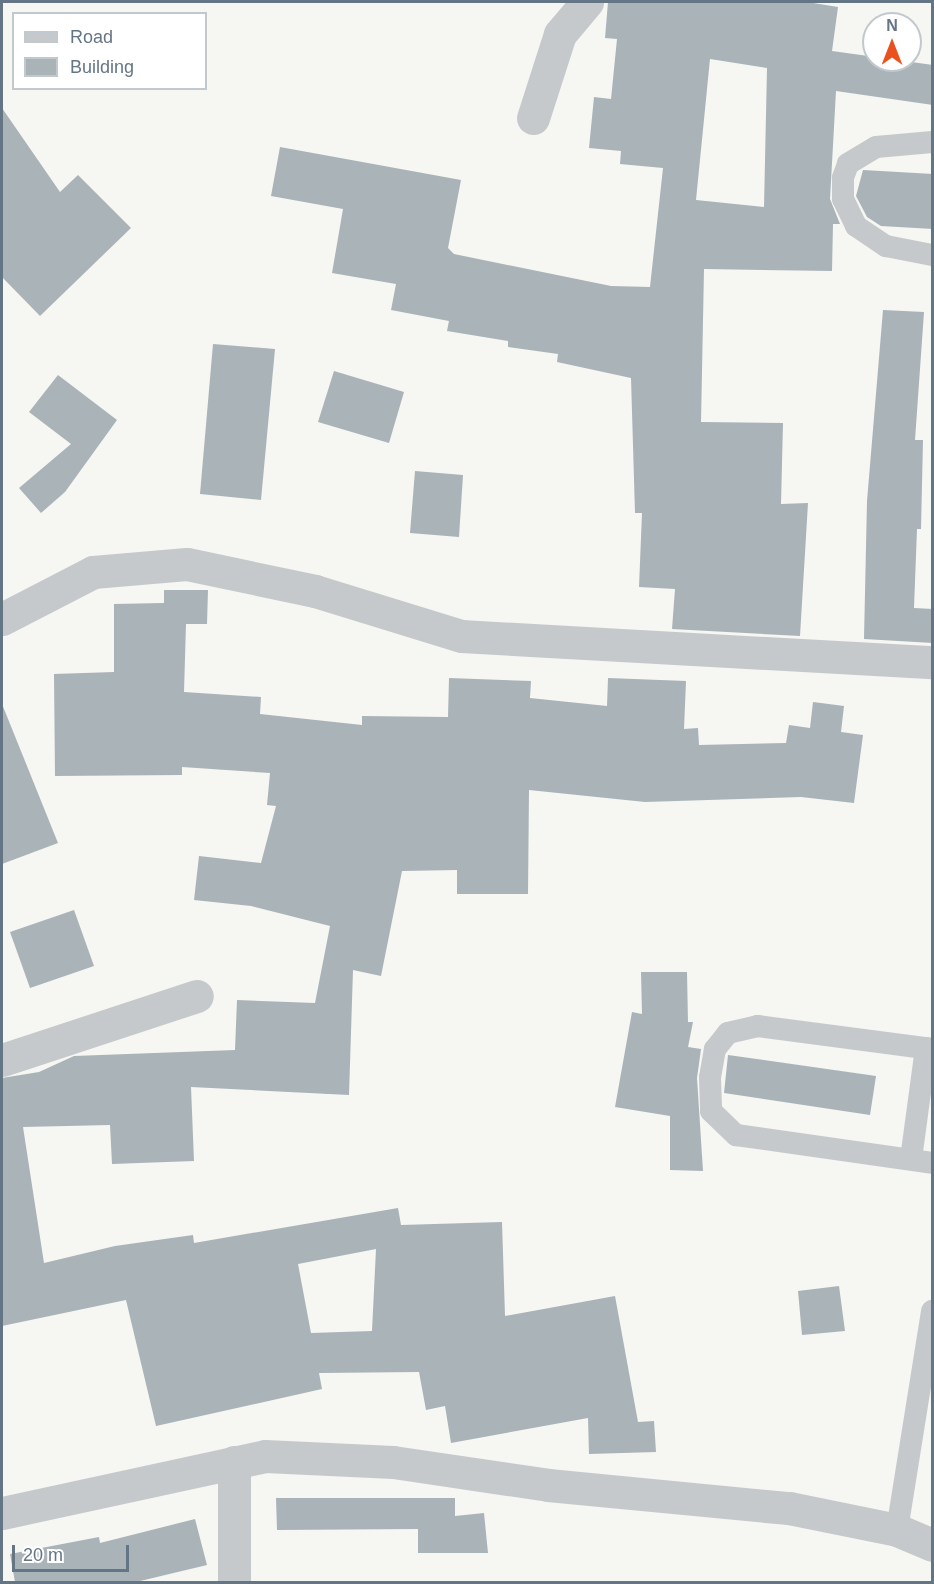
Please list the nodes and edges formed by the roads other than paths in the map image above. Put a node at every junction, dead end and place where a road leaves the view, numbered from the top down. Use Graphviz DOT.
graph roads {
  1 [pos="587,2"];
  2 [pos="533,117"];
  3 [pos="933,142"];
  4 [pos="933,255"];
  5 [pos="2,619"];
  6 [pos="933,662"];
  7 [pos="197,996"];
  8 [pos="929,1049"];
  9 [pos="2,1060"];
  10 [pos="922,1161"];
  11 [pos="933,1311"];
  12 [pos="234,1462"];
  13 [pos="2,1513"];
  14 [pos="897,1530"];
  15 [pos="933,1545"];
  16 [pos="234,1582"];
  1 -- 2 [label="street"];
  3 -- 4 [label="lane"];
  5 -- 6 [label="street"];
  7 -- 9 [label="street"];
  8 -- 10 [label="lane"];
  8 -- 10 [label="lane"];
  11 -- 14 [label="lane"];
  12 -- 13 [label="street"];
  12 -- 14 [label="street"];
  12 -- 16 [label="street"];
  14 -- 15 [label="street"];
}
